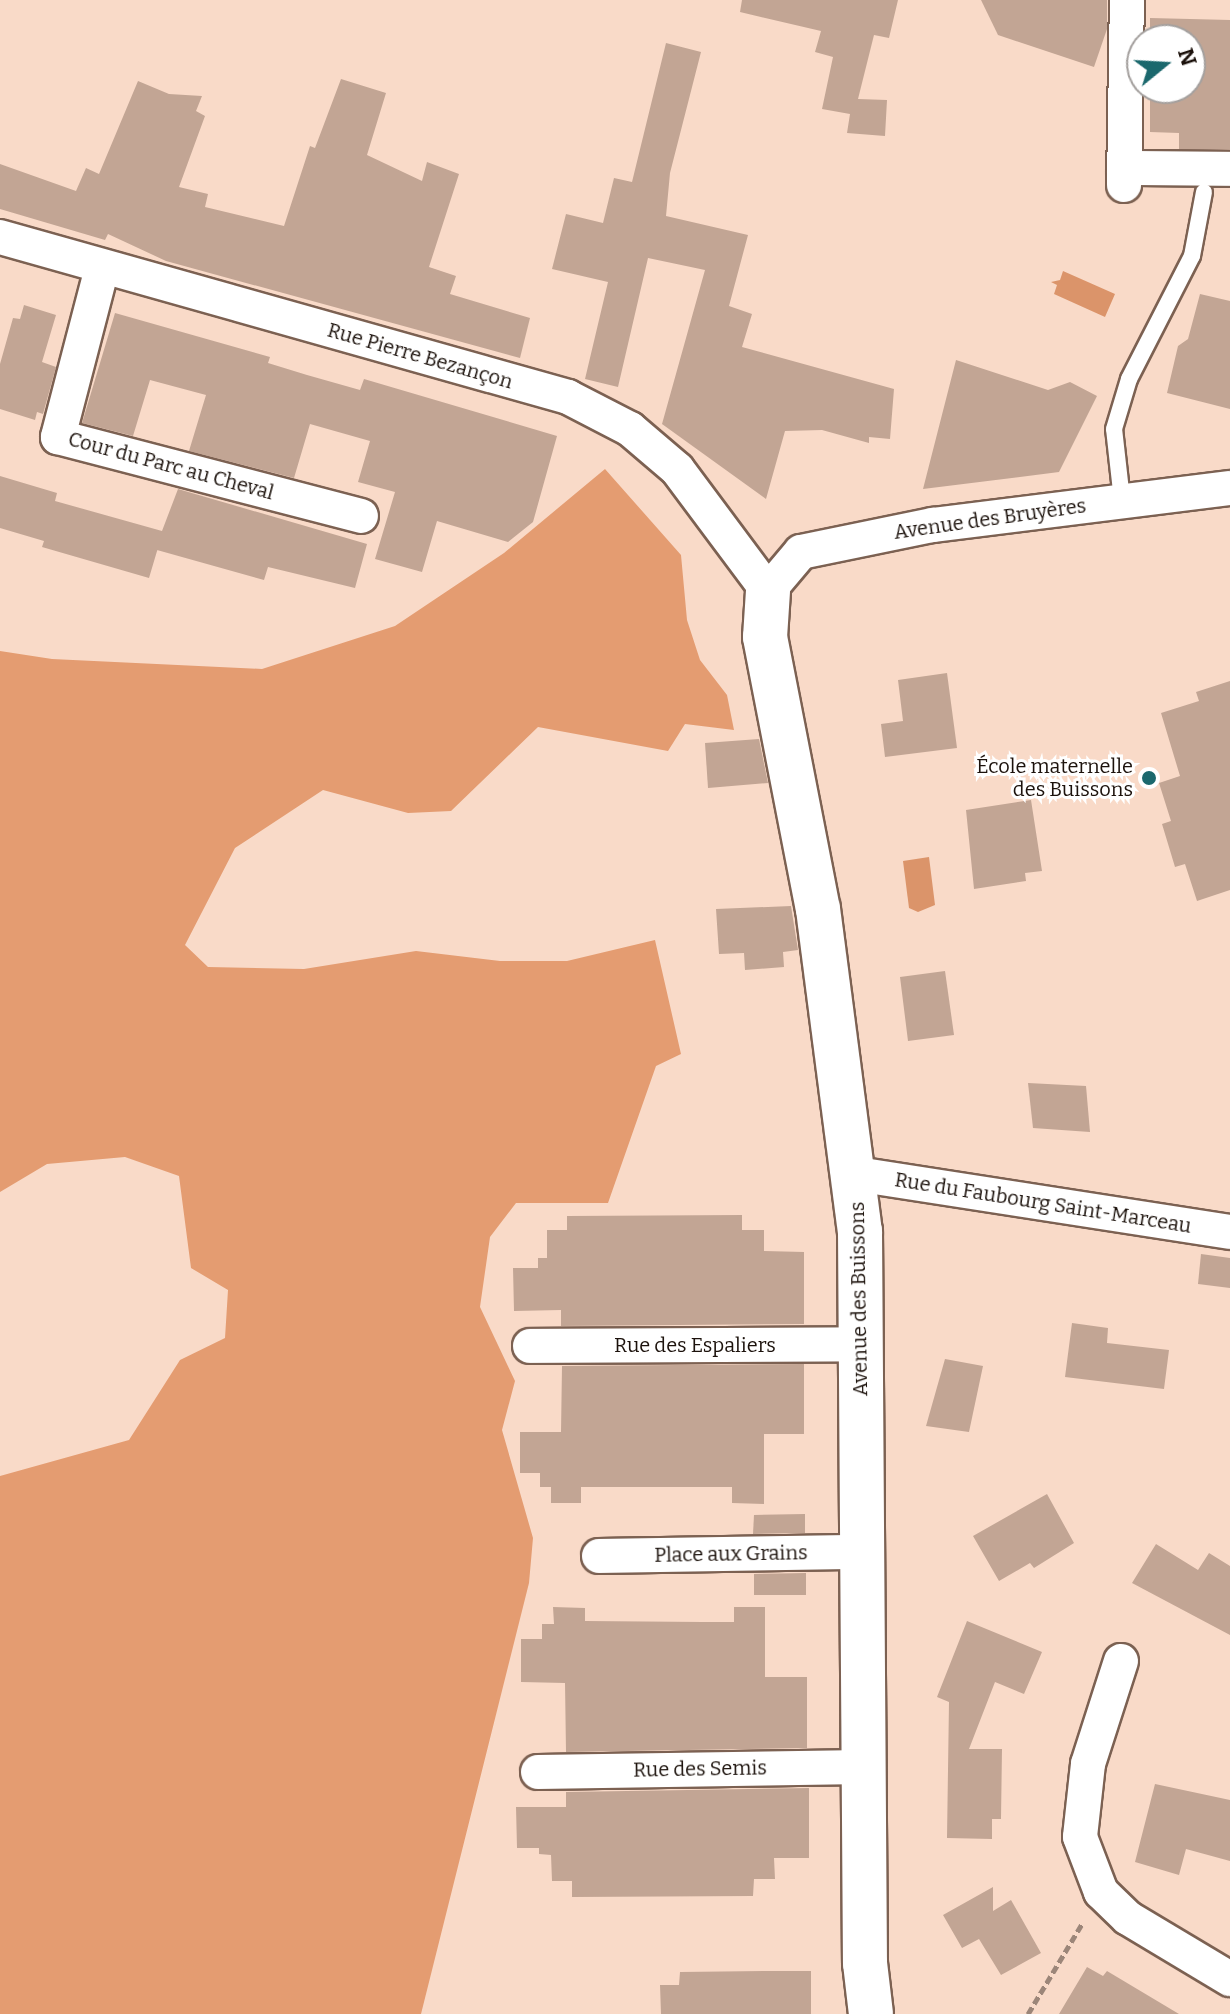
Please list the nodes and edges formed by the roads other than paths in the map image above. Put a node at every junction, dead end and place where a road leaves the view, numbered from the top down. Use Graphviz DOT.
graph roads {
  1 [pos="1127,0"];
  2 [pos="1230,169"];
  3 [pos="1204,192"];
  4 [pos="0,237"];
  5 [pos="102,268"];
  6 [pos="1230,488"];
  7 [pos="1122,500"];
  8 [pos="361,516"];
  9 [pos="768,591"];
  10 [pos="856,1174"];
  11 [pos="1230,1232"];
  12 [pos="861,1344"];
  13 [pos="530,1346"];
  14 [pos="863,1552"];
  15 [pos="599,1556"];
  16 [pos="1121,1661"];
  17 [pos="863,1767"];
  18 [pos="538,1772"];
  19 [pos="1230,1979"];
  20 [pos="871,2014"];
  1 -- 2 [label="street"];
  3 -- 7 [label="lane"];
  4 -- 5 [label="street, Rue Pierre Bezançon"];
  5 -- 8 [label="street, Cour du Parc au Cheval"];
  5 -- 9 [label="street, Rue Pierre Bezançon"];
  6 -- 7 [label="street, Avenue des Bruyères"];
  7 -- 9 [label="street, Avenue des Bruyères"];
  9 -- 10 [label="street, Avenue des Buissons"];
  10 -- 11 [label="street, Rue du Faubourg Saint-Marceau"];
  10 -- 12 [label="street, Avenue des Buissons"];
  12 -- 13 [label="street, Rue des Espaliers"];
  12 -- 14 [label="street, Avenue des Buissons"];
  14 -- 15 [label="street, Place aux Grains"];
  14 -- 17 [label="street, Avenue des Buissons"];
  16 -- 19 [label="street"];
  17 -- 18 [label="street, Rue des Semis"];
  17 -- 20 [label="street, Avenue des Buissons"];
}
